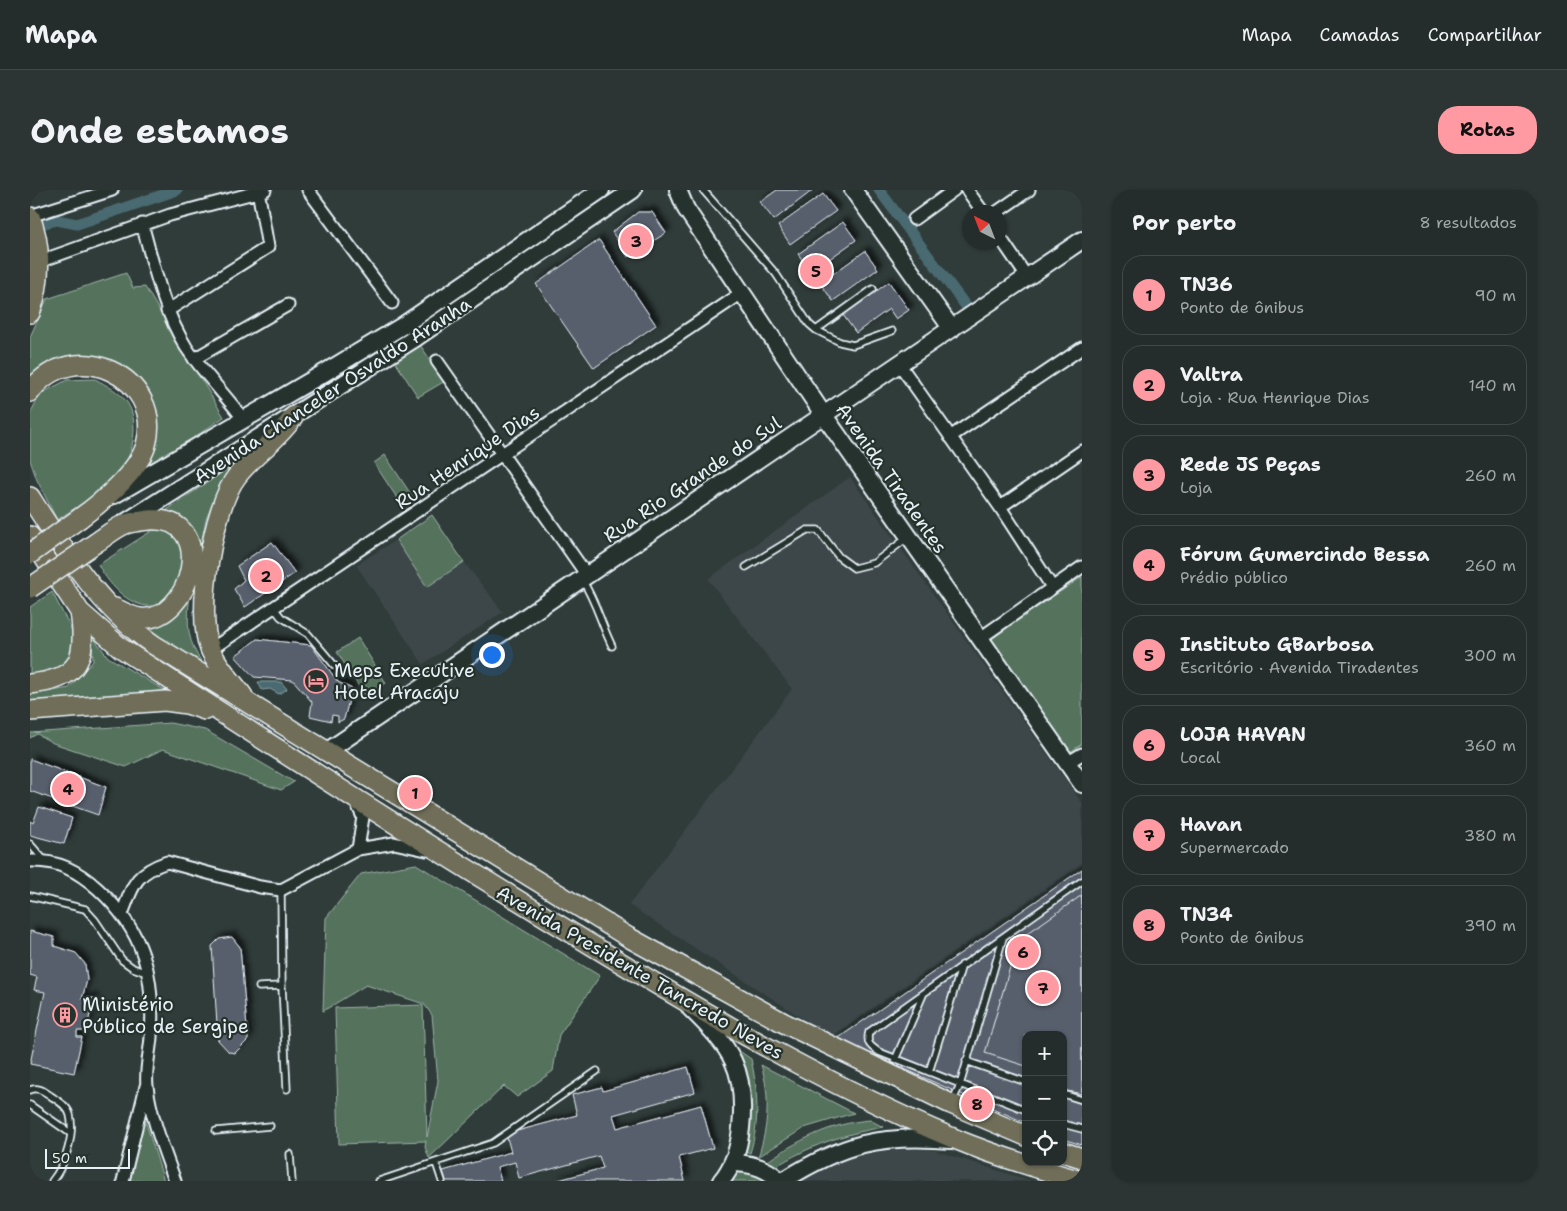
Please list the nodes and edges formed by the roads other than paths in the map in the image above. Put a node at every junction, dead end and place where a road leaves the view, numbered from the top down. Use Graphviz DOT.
graph roads {
  1 [pos="112,190"];
  2 [pos="260,190"];
  3 [pos="308,190"];
  4 [pos="601,190"];
  5 [pos="633,190"];
  6 [pos="678,190"];
  7 [pos="703,190"];
  8 [pos="853,190"];
  9 [pos="954,190"];
  10 [pos="967,190"];
  11 [pos="1029,190"];
  12 [pos="978,205"];
  13 [pos="1007,205"];
  14 [pos="914,219"];
  15 [pos="32,223"];
  16 [pos="142,224"];
  17 [pos="1082,240"];
  18 [pos="1007,246"];
  19 [pos="38,262"];
  20 [pos="1028,277"];
  21 [pos="873,289"];
  22 [pos="742,293"];
  23 [pos="392,303"];
  24 [pos="288,305"];
  25 [pos="167,311"];
  26 [pos="30,313"];
  27 [pos="952,328"];
  28 [pos="816,330"];
  29 [pos="892,331"];
  30 [pos="1082,348"];
  31 [pos="194,359"];
  32 [pos="437,361"];
  33 [pos="900,365"];
  34 [pos="30,392"];
  35 [pos="823,414"];
  36 [pos="294,416"];
  37 [pos="244,420"];
  38 [pos="950,437"];
  39 [pos="1082,451"];
  40 [pos="503,454"];
  41 [pos="30,481"];
  42 [pos="32,500"];
  43 [pos="103,501"];
  44 [pos="1000,507"];
  45 [pos="122,525"];
  46 [pos="30,536"];
  47 [pos="908,537"];
  48 [pos="30,554"];
  49 [pos="1082,567"];
  50 [pos="746,568"];
  51 [pos="583,576"];
  52 [pos="1052,587"];
  53 [pos="30,588"];
  54 [pos="105,604"];
  55 [pos="274,608"];
  56 [pos="80,612"];
  57 [pos="979,639"];
  58 [pos="612,646"];
  59 [pos="210,650"];
  60 [pos="335,666"];
  61 [pos="30,684"];
  62 [pos="248,703"];
  63 [pos="30,711"];
  64 [pos="223,715"];
  65 [pos="326,752"];
  66 [pos="1082,754"];
  67 [pos="1067,763"];
  68 [pos="1082,784"];
  69 [pos="353,796"];
  70 [pos="30,844"];
  71 [pos="358,849"];
  72 [pos="442,855"];
  73 [pos="44,860"];
  74 [pos="30,861"];
  75 [pos="1082,881"];
  76 [pos="280,890"];
  77 [pos="30,896"];
  78 [pos="122,914"];
  79 [pos="1003,938"];
  80 [pos="962,965"];
  81 [pos="149,974"];
  82 [pos="282,986"];
  83 [pos="260,987"];
  84 [pos="923,994"];
  85 [pos="681,1000"];
  86 [pos="895,1060"];
  87 [pos="966,1060"];
  88 [pos="597,1071"];
  89 [pos="928,1072"];
  90 [pos="1022,1081"];
  91 [pos="146,1085"];
  92 [pos="960,1085"];
  93 [pos="30,1090"];
  94 [pos="287,1090"];
  95 [pos="1067,1095"];
  96 [pos="1082,1100"];
  97 [pos="951,1104"];
  98 [pos="30,1106"];
  99 [pos="1022,1108"];
  100 [pos="1067,1125"];
  101 [pos="270,1126"];
  102 [pos="1082,1130"];
  103 [pos="216,1131"];
  104 [pos="70,1133"];
  105 [pos="1022,1134"];
  106 [pos="958,1140"];
  107 [pos="1067,1153"];
  108 [pos="290,1154"];
  109 [pos="1082,1158"];
  110 [pos="436,1163"];
  111 [pos="732,1163"];
  112 [pos="52,1181"];
  113 [pos="123,1181"];
  114 [pos="175,1181"];
  115 [pos="292,1181"];
  116 [pos="379,1181"];
  117 [pos="442,1181"];
  118 [pos="721,1181"];
  119 [pos="782,1181"];
  120 [pos="1081,1181"];
  1 -- 15 [label="street"];
  2 -- 16 [label="street"];
  2 -- 25 [label="street"];
  3 -- 23 [label="street"];
  4 -- 37 [label="street, Avenida Chanceler Osvaldo Aranha"];
  5 -- 36 [label="street, Avenida Chanceler Osvaldo Aranha"];
  6 -- 22 [label="street, Avenida Tiradentes"];
  7 -- 28 [label="lane"];
  8 -- 27 [label="street"];
  9 -- 14 [label="street"];
  10 -- 12 [label="street"];
  11 -- 13 [label="street"];
  15 -- 19 [label="main road"];
  16 -- 19 [label="street"];
  16 -- 25 [label="street"];
  17 -- 20 [label="street, Rua Rio Grande do Sul"];
  18 -- 20 [label="street"];
  19 -- 26 [label="main road"];
  20 -- 27 [label="street, Rua Rio Grande do Sul"];
  21 -- 28 [label="lane"];
  22 -- 35 [label="street, Avenida Tiradentes"];
  22 -- 40 [label="street, Rua Henrique Dias"];
  24 -- 31 [label="street"];
  25 -- 31 [label="street"];
  27 -- 33 [label="street, Rua Rio Grande do Sul"];
  28 -- 29 [label="lane"];
  30 -- 38 [label="street"];
  31 -- 37 [label="street"];
  32 -- 40 [label="street"];
  33 -- 35 [label="street, Rua Rio Grande do Sul"];
  33 -- 38 [label="street"];
  34 -- 43 [label="main road"];
  35 -- 47 [label="street, Avenida Tiradentes"];
  35 -- 51 [label="street, Rua Rio Grande do Sul"];
  36 -- 45 [label="street, Avenida Chanceler Osvaldo Aranha"];
  36 -- 59 [label="main road"];
  37 -- 43 [label="street, Avenida Chanceler Osvaldo Aranha"];
  38 -- 44 [label="street"];
  39 -- 44 [label="street"];
  40 -- 51 [label="street"];
  40 -- 55 [label="street, Rua Henrique Dias"];
  41 -- 42 [label="main road"];
  42 -- 54 [label="main road, Avenida Presidente Tancredo Neves"];
  43 -- 48 [label="main road, Avenida Chanceler Osvaldo Aranha, bridge"];
  44 -- 52 [label="street"];
  45 -- 53 [label="main road, Avenida Chanceler Osvaldo Aranha, bridge"];
  45 -- 54 [label="main road"];
  46 -- 56 [label="main road"];
  47 -- 50 [label="lane"];
  47 -- 57 [label="street, Avenida Tiradentes"];
  49 -- 52 [label="street"];
  51 -- 58 [label="lane"];
  51 -- 65 [label="street, Rua Rio Grande do Sul"];
  52 -- 57 [label="street"];
  54 -- 62 [label="main road, Avenida Presidente Tancredo Neves"];
  55 -- 59 [label="street, Rua Henrique Dias"];
  55 -- 60 [label="lane"];
  56 -- 61 [label="main road"];
  56 -- 64 [label="main road"];
  57 -- 67 [label="street, Avenida Tiradentes"];
  59 -- 62 [label="main road"];
  62 -- 65 [label="main road, Avenida Presidente Tancredo Neves"];
  63 -- 64 [label="main road"];
  64 -- 69 [label="main road, Avenida Presidente Tancredo Neves"];
  65 -- 97 [label="main road, Avenida Presidente Tancredo Neves"];
  66 -- 67 [label="street"];
  67 -- 68 [label="street, Avenida Tiradentes"];
  69 -- 71 [label="street"];
  69 -- 72 [label="main road, Avenida Presidente Tancredo Neves"];
  70 -- 73 [label="lane"];
  71 -- 72 [label="street"];
  71 -- 76 [label="street"];
  72 -- 85 [label="main road, Avenida Presidente Tancredo Neves"];
  73 -- 74 [label="street"];
  73 -- 78 [label="street"];
  75 -- 79 [label="lane"];
  76 -- 78 [label="street"];
  76 -- 82 [label="lane"];
  77 -- 81 [label="lane"];
  78 -- 81 [label="street"];
  79 -- 80 [label="lane"];
  79 -- 87 [label="lane"];
  80 -- 84 [label="lane"];
  80 -- 89 [label="lane"];
  81 -- 91 [label="street"];
  82 -- 83 [label="lane"];
  82 -- 94 [label="lane"];
  84 -- 86 [label="lane"];
  84 -- 86 [label="lane"];
  85 -- 106 [label="main road, Avenida Presidente Tancredo Neves"];
  85 -- 111 [label="street"];
  86 -- 89 [label="lane"];
  87 -- 90 [label="lane"];
  87 -- 92 [label="lane"];
  88 -- 110 [label="lane"];
  89 -- 92 [label="lane"];
  91 -- 113 [label="street"];
  91 -- 114 [label="street"];
  92 -- 97 [label="lane"];
  92 -- 99 [label="lane"];
  93 -- 104 [label="lane"];
  95 -- 96 [label="lane"];
  97 -- 105 [label="main road, Avenida Presidente Tancredo Neves"];
  98 -- 104 [label="lane"];
  100 -- 102 [label="lane"];
  101 -- 103 [label="lane"];
  104 -- 112 [label="lane"];
  106 -- 119 [label="street"];
  106 -- 120 [label="main road, Avenida Presidente Tancredo Neves"];
  107 -- 109 [label="main road"];
  108 -- 115 [label="lane"];
  110 -- 116 [label="lane"];
  110 -- 117 [label="lane"];
  111 -- 118 [label="street"];
  111 -- 119 [label="street"];
}
